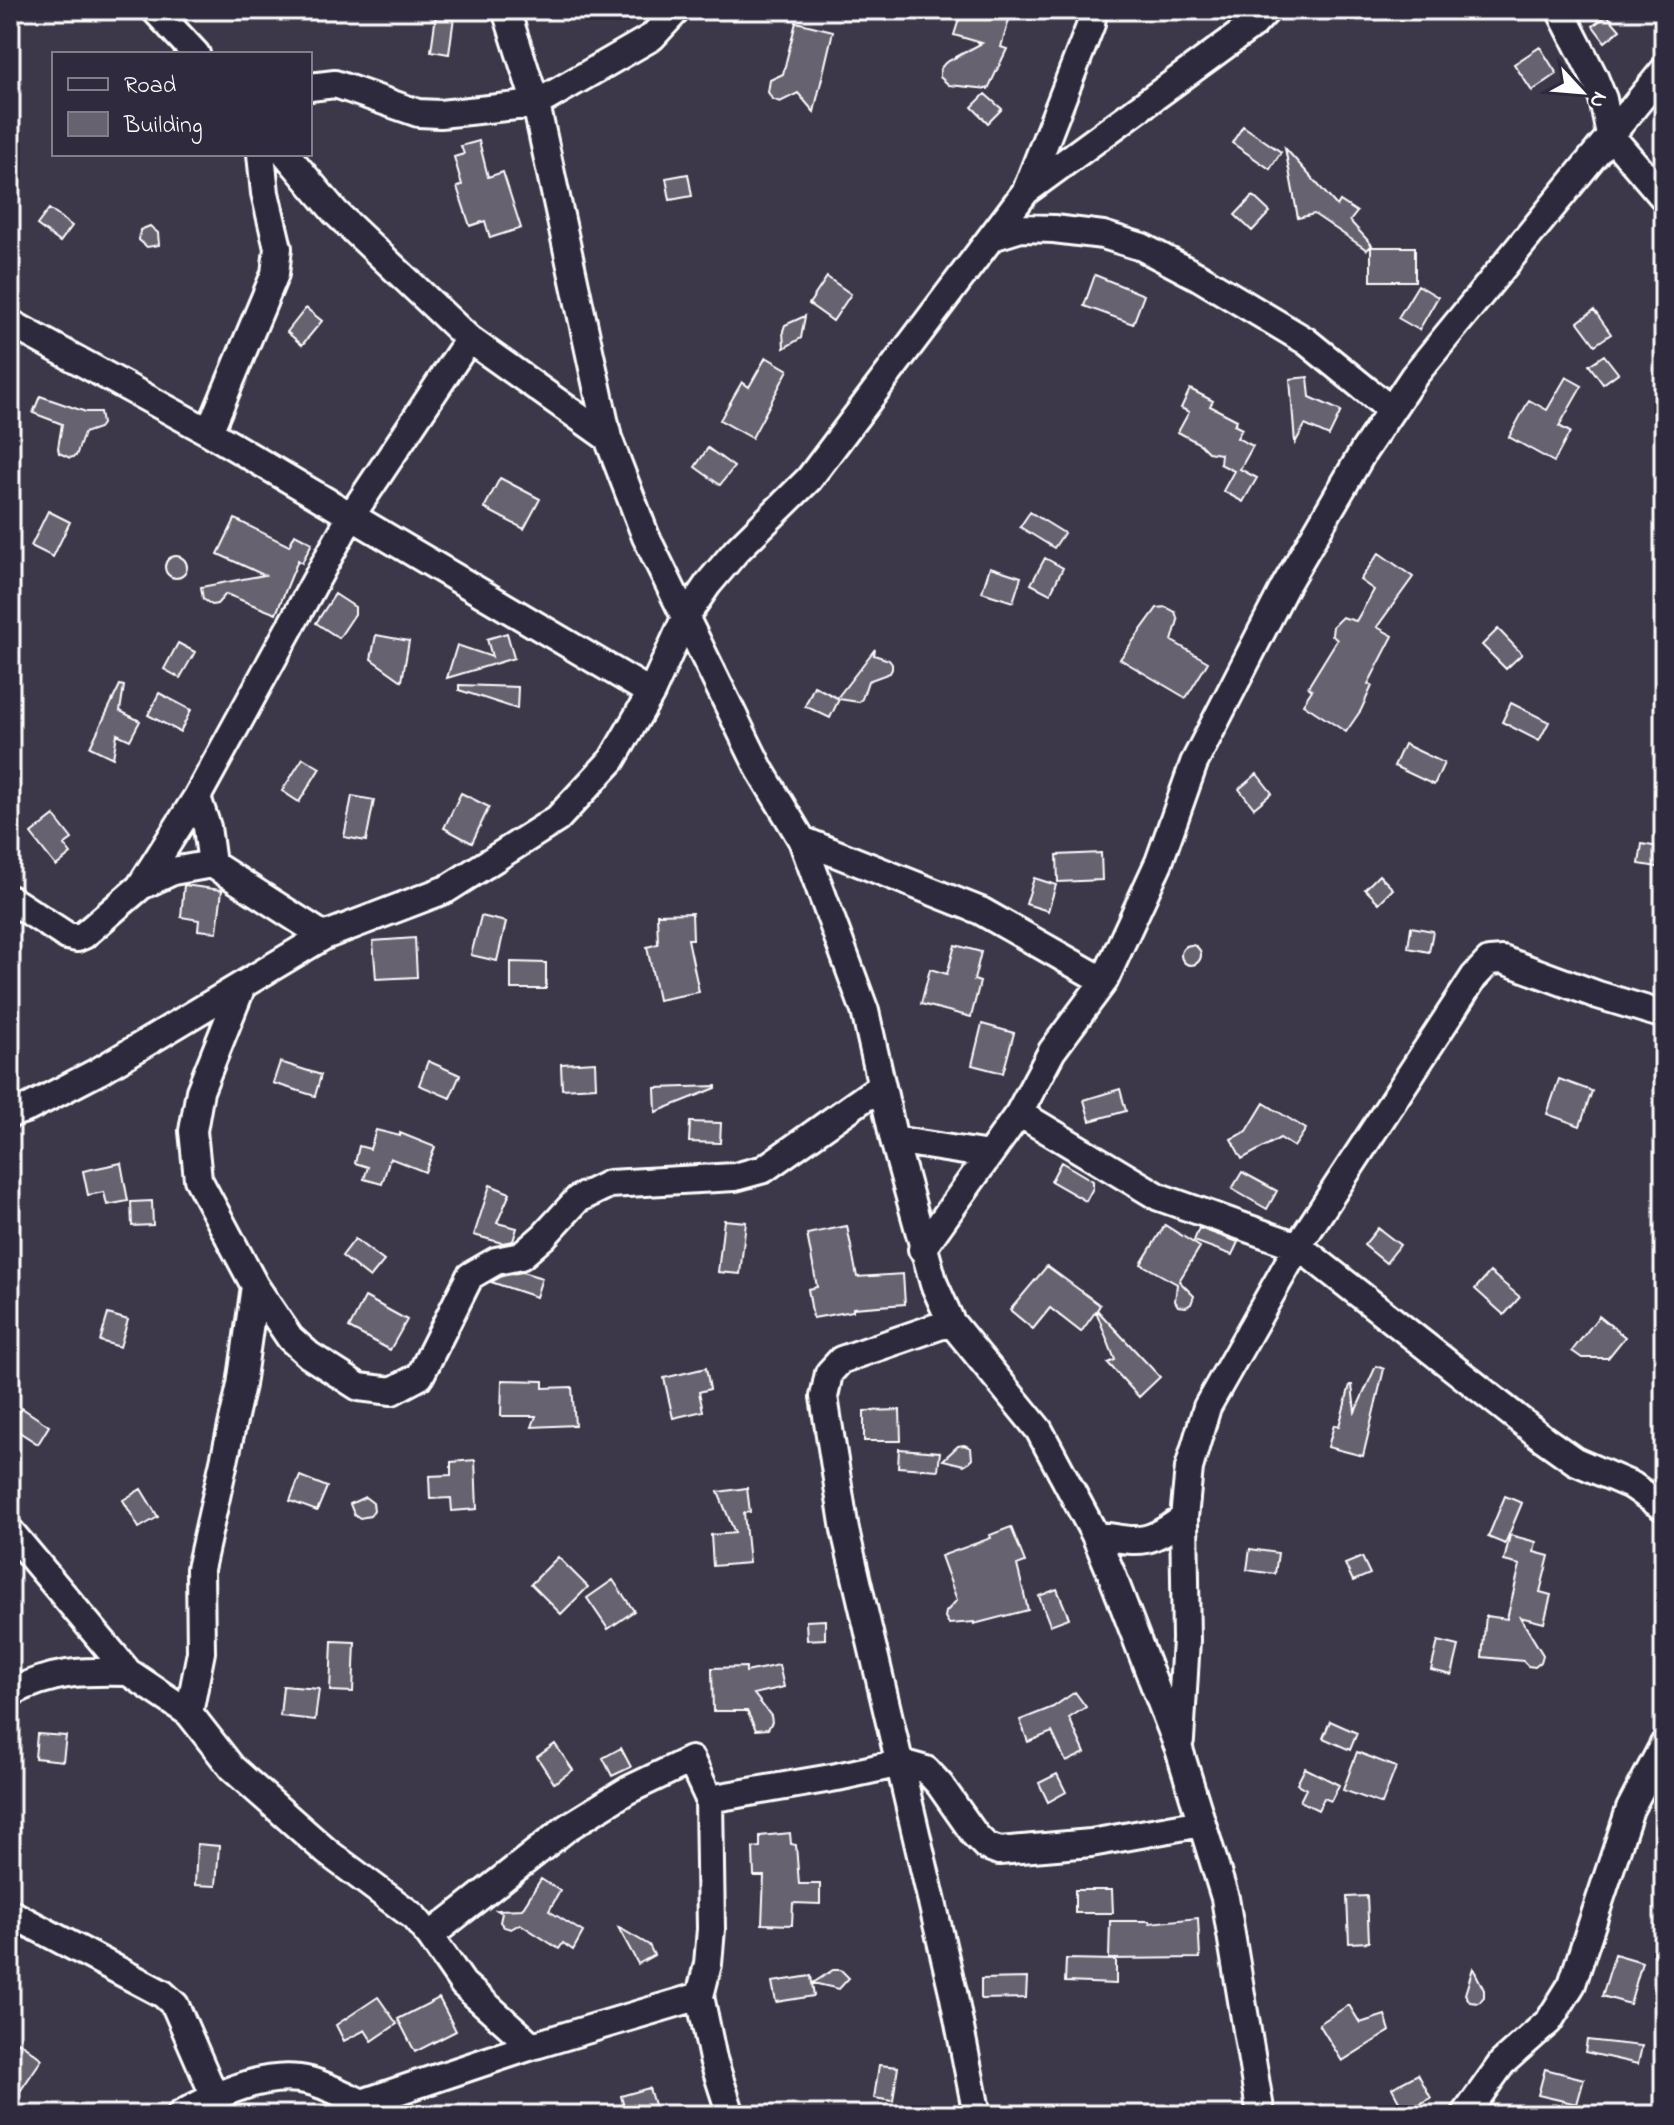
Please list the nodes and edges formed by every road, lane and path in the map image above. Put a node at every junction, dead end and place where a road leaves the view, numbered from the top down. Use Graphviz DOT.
graph roads {
  1 [pos="155,10"];
  2 [pos="506,10"];
  3 [pos="677,10"];
  4 [pos="1093,10"];
  5 [pos="1267,10"];
  6 [pos="1560,10"];
  7 [pos="194,52"];
  8 [pos="1664,70"];
  9 [pos="312,87"];
  10 [pos="536,104"];
  11 [pos="1610,135"];
  12 [pos="261,156"];
  13 [pos="288,156"];
  14 [pos="1026,191"];
  15 [pos="1664,198"];
  16 [pos="992,237"];
  17 [pos="10,323"];
  18 [pos="469,339"];
  19 [pos="1391,410"];
  20 [pos="209,432"];
  21 [pos="608,438"];
  22 [pos="351,516"];
  23 [pos="686,616"];
  24 [pos="651,693"];
  25 [pos="197,797"];
  26 [pos="802,840"];
  27 [pos="212,864"];
  28 [pos="141,886"];
  29 [pos="10,899"];
  30 [pos="324,936"];
  31 [pos="1104,981"];
  32 [pos="242,986"];
  33 [pos="1664,1015"];
  34 [pos="881,1086"];
  35 [pos="1019,1113"];
  36 [pos="10,1114"];
  37 [pos="894,1140"];
  38 [pos="989,1155"];
  39 [pos="1298,1246"];
  40 [pos="922,1249"];
  41 [pos="255,1286"];
  42 [pos="951,1322"];
  43 [pos="1664,1508"];
  44 [pos="1184,1518"];
  45 [pos="10,1531"];
  46 [pos="1095,1535"];
  47 [pos="128,1672"];
  48 [pos="10,1693"];
  49 [pos="189,1713"];
  50 [pos="1664,1744"];
  51 [pos="1179,1749"];
  52 [pos="901,1763"];
  53 [pos="709,1799"];
  54 [pos="1202,1823"];
  55 [pos="10,1913"];
  56 [pos="430,1936"];
  57 [pos="700,1996"];
  58 [pos="532,2046"];
  59 [pos="214,2095"];
  60 [pos="365,2109"];
  61 [pos="180,2115"];
  62 [pos="731,2115"];
  63 [pos="977,2115"];
  64 [pos="1261,2115"];
  65 [pos="1465,2115"];
  1 -- 7 [label="street"];
  2 -- 10 [label="street"];
  3 -- 10 [label="street"];
  4 -- 14 [label="street"];
  5 -- 14 [label="street"];
  6 -- 11 [label="street"];
  8 -- 11 [label="street"];
  9 -- 10 [label="street"];
  10 -- 21 [label="street"];
  11 -- 15 [label="street"];
  11 -- 19 [label="street"];
  12 -- 20 [label="street"];
  13 -- 18 [label="street"];
  14 -- 16 [label="street"];
  16 -- 19 [label="street"];
  16 -- 23 [label="street"];
  17 -- 20 [label="street"];
  18 -- 21 [label="street"];
  18 -- 22 [label="street"];
  19 -- 31 [label="street"];
  20 -- 22 [label="street"];
  21 -- 23 [label="street"];
  22 -- 24 [label="street"];
  22 -- 25 [label="street"];
  23 -- 24 [label="street"];
  23 -- 26 [label="street"];
  24 -- 30 [label="street"];
  25 -- 27 [label="street"];
  25 -- 28 [label="street"];
  26 -- 31 [label="street"];
  26 -- 34 [label="street"];
  27 -- 28 [label="street"];
  27 -- 30 [label="street"];
  28 -- 29 [label="street"];
  30 -- 32 [label="street"];
  31 -- 35 [label="street"];
  32 -- 36 [label="street"];
  32 -- 41 [label="street"];
  33 -- 39 [label="street"];
  34 -- 37 [label="street"];
  34 -- 41 [label="street"];
  35 -- 38 [label="street"];
  35 -- 39 [label="street"];
  37 -- 38 [label="street"];
  37 -- 40 [label="street"];
  38 -- 40 [label="street"];
  39 -- 43 [label="street"];
  39 -- 44 [label="street"];
  40 -- 42 [label="street"];
  41 -- 49 [label="street"];
  42 -- 46 [label="street"];
  42 -- 52 [label="street"];
  44 -- 46 [label="street"];
  44 -- 51 [label="street"];
  45 -- 47 [label="street"];
  46 -- 51 [label="street"];
  47 -- 48 [label="street"];
  47 -- 49 [label="street"];
  49 -- 56 [label="street"];
  50 -- 65 [label="street"];
  51 -- 54 [label="street"];
  52 -- 53 [label="street"];
  52 -- 54 [label="street"];
  52 -- 63 [label="street"];
  53 -- 56 [label="street"];
  53 -- 57 [label="street"];
  54 -- 64 [label="street"];
  55 -- 59 [label="street"];
  56 -- 58 [label="street"];
  57 -- 58 [label="street"];
  57 -- 62 [label="street"];
  58 -- 60 [label="street"];
  59 -- 60 [label="street"];
  59 -- 61 [label="street"];
}
